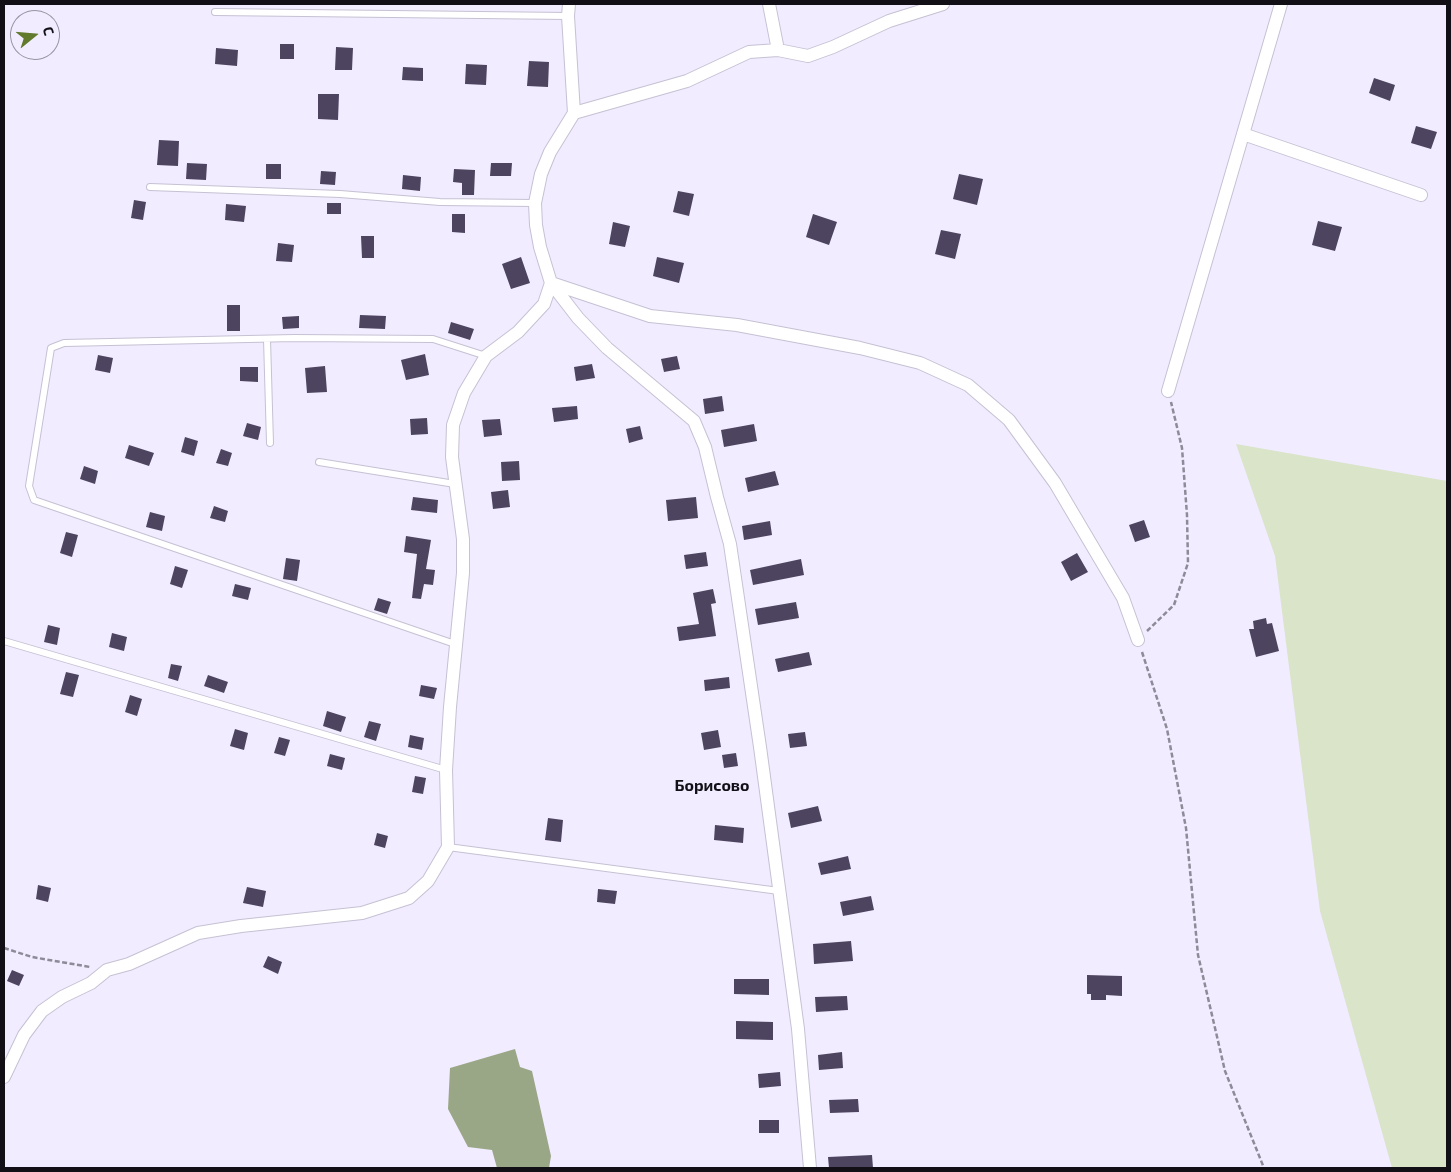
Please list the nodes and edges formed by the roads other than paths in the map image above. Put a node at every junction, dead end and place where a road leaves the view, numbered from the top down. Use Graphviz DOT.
graph roads {
  1 [pos="769,4"];
  2 [pos="943,4"];
  3 [pos="1281,4"];
  4 [pos="568,10"];
  5 [pos="215,12"];
  6 [pos="778,50"];
  7 [pos="574,113"];
  8 [pos="1243,134"];
  9 [pos="150,187"];
  10 [pos="1421,195"];
  11 [pos="535,204"];
  12 [pos="551,283"];
  13 [pos="267,339"];
  14 [pos="486,356"];
  15 [pos="1168,391"];
  16 [pos="270,443"];
  17 [pos="319,462"];
  18 [pos="455,484"];
  19 [pos="1138,640"];
  20 [pos="4,641"];
  21 [pos="455,644"];
  22 [pos="446,770"];
  23 [pos="448,847"];
  24 [pos="779,891"];
  25 [pos="4,1077"];
  26 [pos="810,1168"];
  1 -- 6 [label="street"];
  2 -- 6 [label="street"];
  3 -- 8 [label="street"];
  4 -- 5 [label="lane"];
  4 -- 7 [label="street"];
  6 -- 7 [label="street"];
  7 -- 11 [label="street"];
  8 -- 10 [label="street"];
  8 -- 15 [label="street"];
  9 -- 11 [label="lane"];
  11 -- 12 [label="street"];
  12 -- 14 [label="street"];
  12 -- 19 [label="street"];
  12 -- 24 [label="street"];
  13 -- 14 [label="lane"];
  13 -- 16 [label="lane"];
  13 -- 21 [label="lane"];
  14 -- 18 [label="street"];
  17 -- 18 [label="lane"];
  18 -- 21 [label="street"];
  20 -- 22 [label="lane"];
  21 -- 22 [label="street"];
  22 -- 23 [label="street"];
  23 -- 24 [label="lane"];
  23 -- 25 [label="street"];
  24 -- 26 [label="street"];
}
